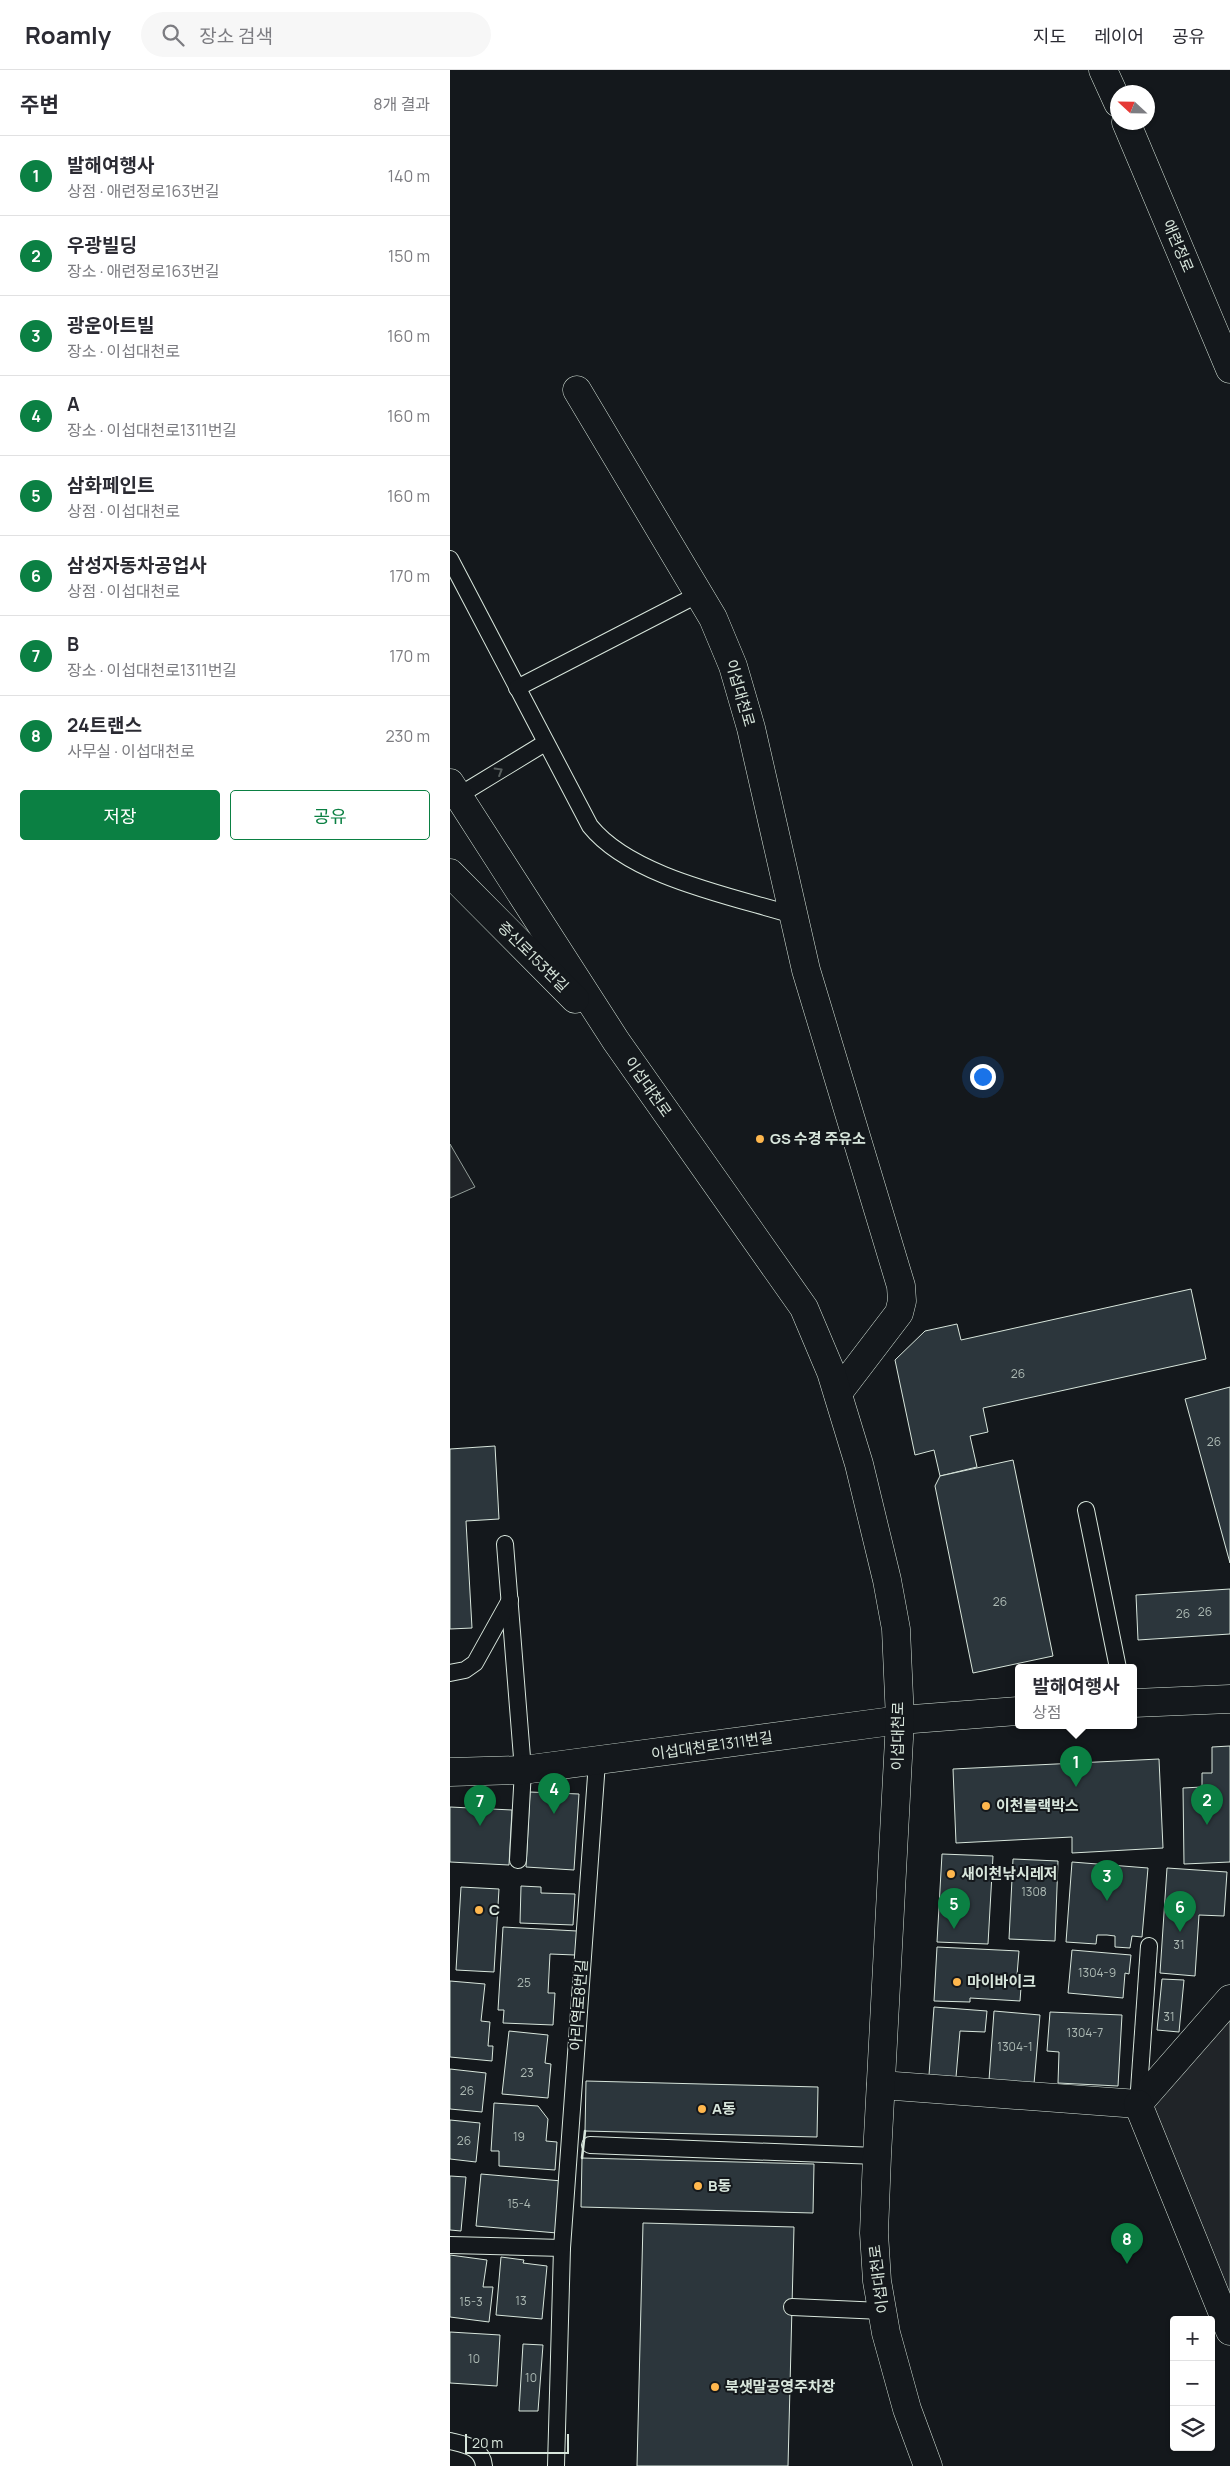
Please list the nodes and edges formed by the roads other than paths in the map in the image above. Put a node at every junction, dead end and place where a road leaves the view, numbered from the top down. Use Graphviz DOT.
graph roads {
  1 [pos="1103,70"];
  2 [pos="1110,85"];
  3 [pos="1129,130"];
  4 [pos="1230,369"];
  5 [pos="577,390"];
  6 [pos="450,559"];
  7 [pos="699,594"];
  8 [pos="517,688"];
  9 [pos="546,743"];
  10 [pos="454,790"];
  11 [pos="450,872"];
  12 [pos="793,915"];
  13 [pos="616,1041"];
  14 [pos="838,1393"];
  15 [pos="1086,1510"];
  16 [pos="505,1544"];
  17 [pos="510,1600"];
  18 [pos="1117,1664"];
  19 [pos="450,1673"];
  20 [pos="1230,1698"];
  21 [pos="1137,1703"];
  22 [pos="1015,1711"];
  23 [pos="900,1720"];
  24 [pos="597,1762"];
  25 [pos="523,1770"];
  26 [pos="450,1772"];
  27 [pos="518,1860"];
  28 [pos="1149,1946"];
  29 [pos="1230,1999"];
  30 [pos="880,2085"];
  31 [pos="1138,2104"];
  32 [pos="590,2145"];
  33 [pos="877,2156"];
  34 [pos="450,2245"];
  35 [pos="562,2248"];
  36 [pos="792,2307"];
  37 [pos="882,2311"];
  38 [pos="1230,2331"];
  39 [pos="450,2441"];
  40 [pos="484,2466"];
  41 [pos="556,2466"];
  42 [pos="928,2466"];
  1 -- 2 [label="street"];
  3 -- 4 [label="street, 애련정로"];
  5 -- 7 [label="street, 이섭대천로"];
  6 -- 8 [label="lane"];
  7 -- 8 [label="lane"];
  7 -- 12 [label="street, 이섭대천로"];
  8 -- 9 [label="lane"];
  10 -- 9 [label="lane, one-way"];
  9 -- 12 [label="lane"];
  10 -- 13 [label="street, 이섭대천로"];
  11 -- 13 [label="street, 증신로153번길"];
  12 -- 14 [label="street, 이섭대천로"];
  13 -- 14 [label="street, 이섭대천로"];
  14 -- 23 [label="street, 이섭대천로"];
  15 -- 18 [label="lane"];
  16 -- 17 [label="lane"];
  17 -- 19 [label="lane"];
  17 -- 25 [label="lane"];
  20 -- 21 [label="street"];
  22 -- 23 [label="street, 이섭대천로1311번길"];
  23 -- 24 [label="street, 이섭대천로1311번길"];
  23 -- 30 [label="street, 이섭대천로"];
  24 -- 25 [label="street, 이섭대천로1311번길"];
  24 -- 35 [label="lane, 아리역로8번길"];
  25 -- 26 [label="street, 이섭대천로1311번길"];
  25 -- 27 [label="lane"];
  28 -- 31 [label="lane"];
  29 -- 31 [label="street"];
  30 -- 31 [label="street"];
  30 -- 33 [label="street, 이섭대천로"];
  31 -- 38 [label="street"];
  32 -- 33 [label="lane"];
  33 -- 37 [label="street, 이섭대천로"];
  34 -- 35 [label="lane"];
  35 -- 41 [label="lane, 아리역로8번길"];
  36 -- 37 [label="lane"];
  37 -- 42 [label="street, 이섭대천로"];
  39 -- 40 [label="lane"];
}
